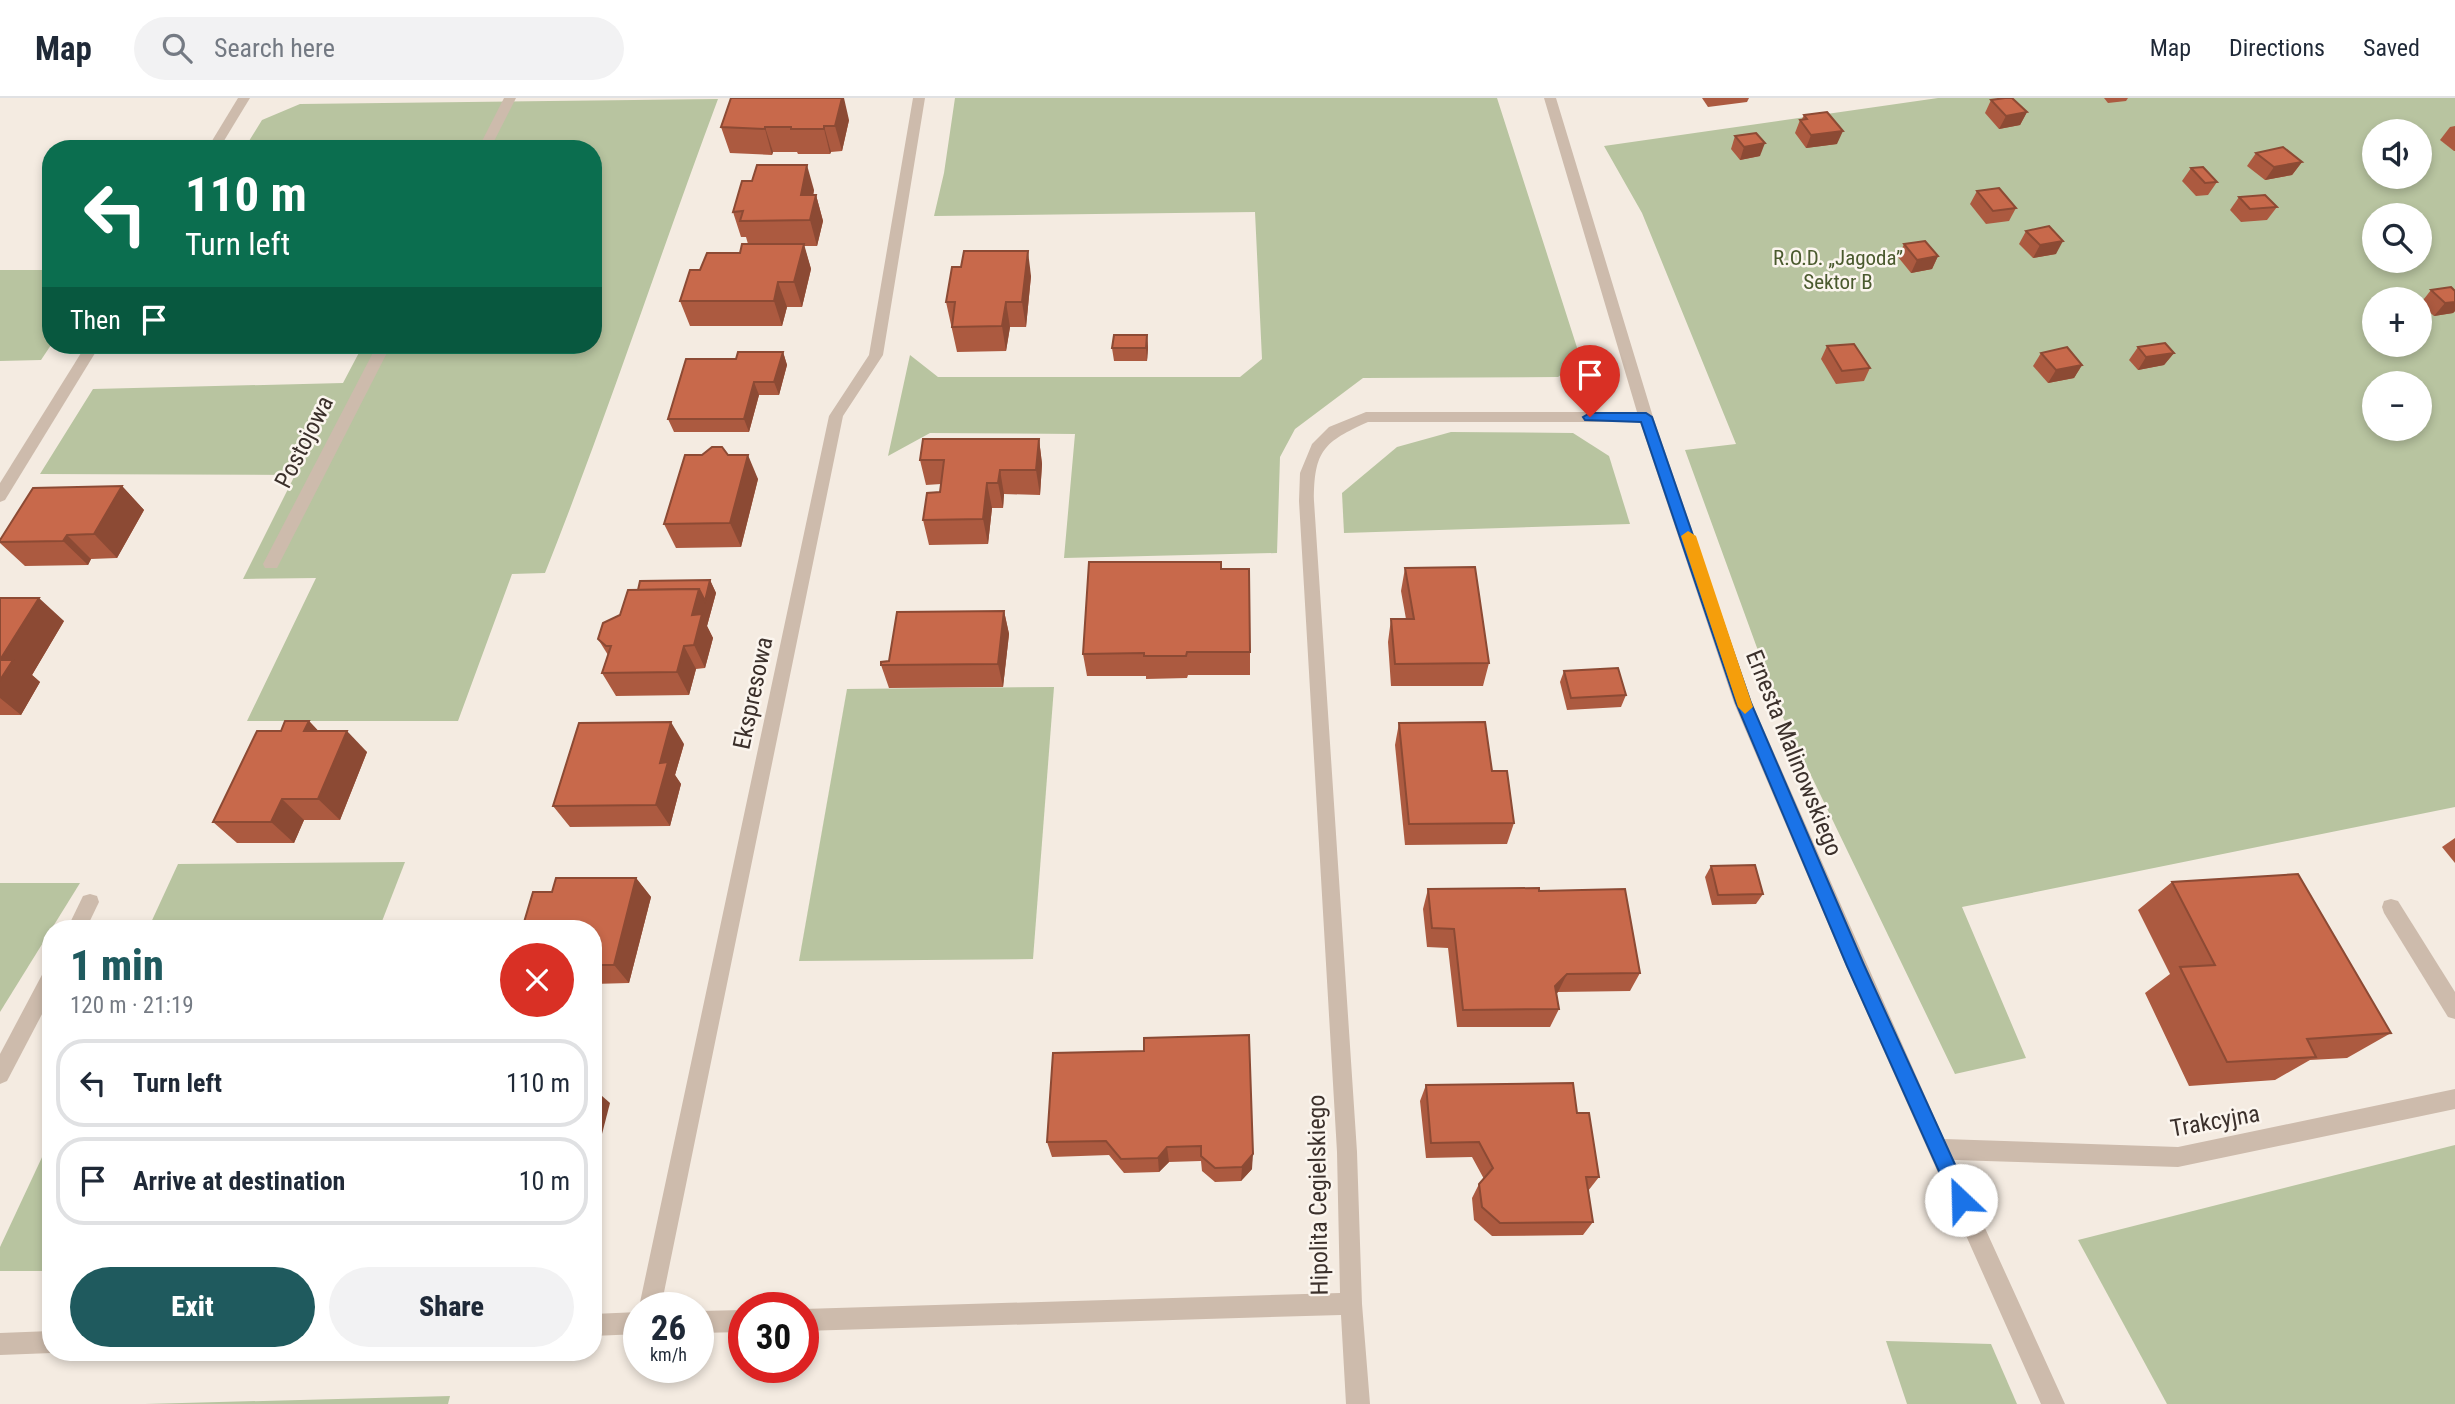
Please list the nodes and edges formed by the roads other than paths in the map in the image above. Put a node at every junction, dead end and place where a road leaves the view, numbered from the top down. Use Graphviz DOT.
graph roads {
  1 [pos="244,98"];
  2 [pos="510,98"];
  3 [pos="919,98"];
  4 [pos="1550,98"];
  5 [pos="218,140"];
  6 [pos="489,140"];
  7 [pos="87,354"];
  8 [pos="378,354"];
  9 [pos="1646,417"];
  10 [pos="0,496"];
  11 [pos="271,564"];
  12 [pos="90,902"];
  13 [pos="2391,908"];
  14 [pos="81,920"];
  15 [pos="42,994"];
  16 [pos="2455,1010"];
  17 [pos="0,1074"];
  18 [pos="2455,1099"];
  19 [pos="1939,1149"];
  20 [pos="653,1292"];
  21 [pos="1351,1304"];
  22 [pos="819,1320"];
  23 [pos="623,1324"];
  24 [pos="602,1325"];
  25 [pos="42,1342"];
  26 [pos="0,1343"];
  27 [pos="1358,1404"];
  28 [pos="2053,1404"];
  1 -- 5 [label="street"];
  2 -- 6 [label="street"];
  3 -- 20 [label="street, Ekspresowa"];
  4 -- 9 [label="street, Ernesta Malinowskiego"];
  7 -- 10 [label="street"];
  8 -- 11 [label="street, Postojowa"];
  9 -- 19 [label="street, Ernesta Malinowskiego"];
  9 -- 21 [label="street, Hipolita Cegielskiego"];
  12 -- 14 [label="street"];
  13 -- 16 [label="street"];
  15 -- 17 [label="street"];
  18 -- 19 [label="street, Trakcyjna"];
  19 -- 28 [label="street, Ernesta Malinowskiego"];
  21 -- 22 [label="street, Hipolita Cegielskiego"];
  21 -- 27 [label="street"];
  23 -- 24 [label="street"];
  25 -- 26 [label="street"];
}
